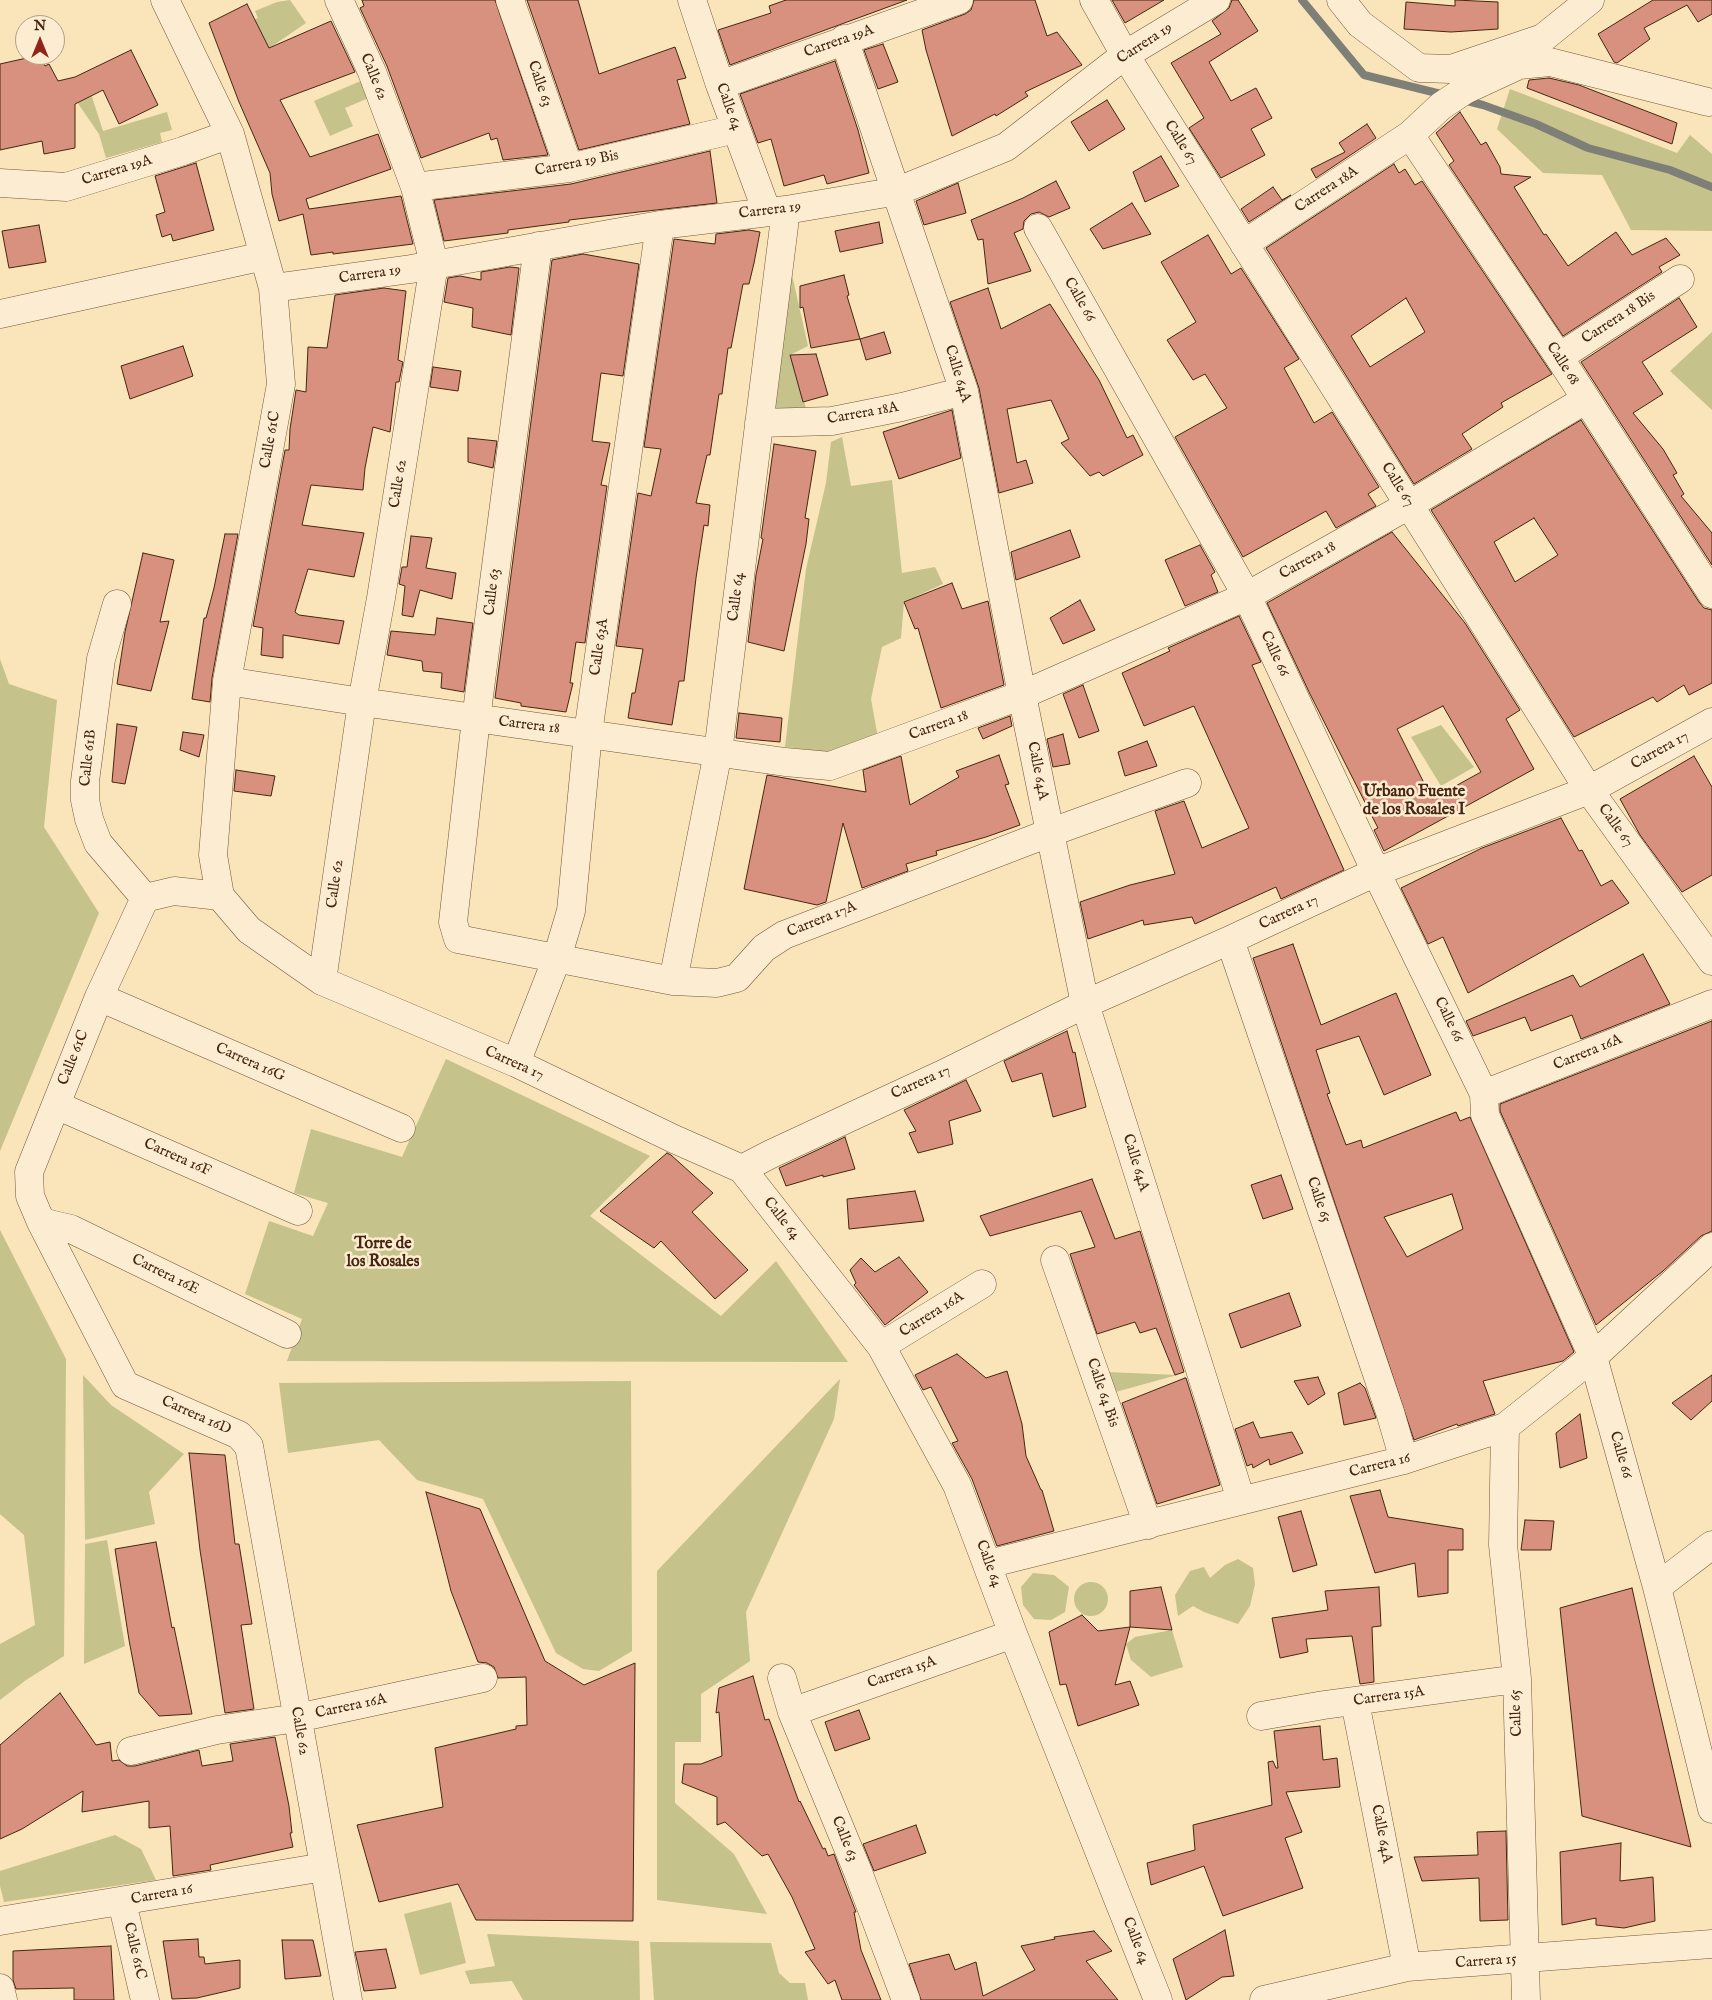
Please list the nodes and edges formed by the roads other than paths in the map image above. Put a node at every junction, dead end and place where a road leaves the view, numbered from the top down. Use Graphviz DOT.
graph roads {
  1 [pos="166,0"];
  2 [pos="340,0"];
  3 [pos="510,0"];
  4 [pos="692,0"];
  5 [pos="959,0"];
  6 [pos="1094,0"];
  7 [pos="1216,0"];
  8 [pos="1341,0"];
  9 [pos="1590,0"];
  10 [pos="844,39"];
  11 [pos="1125,55"];
  12 [pos="720,84"];
  13 [pos="1708,102"];
  14 [pos="736,129"];
  15 [pos="230,134"];
  16 [pos="1410,135"];
  17 [pos="569,168"];
  18 [pos="0,183"];
  19 [pos="415,187"];
  20 [pos="898,191"];
  21 [pos="776,211"];
  22 [pos="660,225"];
  23 [pos="1038,228"];
  24 [pos="1244,244"];
  25 [pos="538,246"];
  26 [pos="264,256"];
  27 [pos="434,264"];
  28 [pos="1680,279"];
  29 [pos="272,288"];
  30 [pos="0,314"];
  31 [pos="1559,357"];
  32 [pos="964,391"];
  33 [pos="1585,400"];
  34 [pos="759,423"];
  35 [pos="1409,505"];
  36 [pos="1712,594"];
  37 [pos="1247,596"];
  38 [pos="117,604"];
  39 [pos="227,682"];
  40 [pos="1022,695"];
  41 [pos="362,702"];
  42 [pos="476,719"];
  43 [pos="1712,722"];
  44 [pos="588,733"];
  45 [pos="718,752"];
  46 [pos="1187,783"];
  47 [pos="1589,790"];
  48 [pos="1049,833"];
  49 [pos="1376,872"];
  50 [pos="220,896"];
  51 [pos="145,898"];
  52 [pos="458,939"];
  53 [pos="1230,940"];
  54 [pos="557,958"];
  55 [pos="1712,961"];
  56 [pos="322,981"];
  57 [pos="672,981"];
  58 [pos="99,997"];
  59 [pos="1085,1004"];
  60 [pos="1712,1004"];
  61 [pos="516,1063"];
  62 [pos="56,1105"];
  63 [pos="1485,1105"];
  64 [pos="401,1128"];
  65 [pos="742,1169"];
  66 [pos="298,1211"];
  67 [pos="41,1222"];
  68 [pos="1712,1248"];
  69 [pos="1055,1260"];
  70 [pos="982,1284"];
  71 [pos="286,1334"];
  72 [pos="881,1346"];
  73 [pos="1593,1357"];
  74 [pos="125,1385"];
  75 [pos="1505,1427"];
  76 [pos="1404,1460"];
  77 [pos="253,1461"];
  78 [pos="1241,1500"];
  79 [pos="1148,1525"];
  80 [pos="1712,1545"];
  81 [pos="988,1564"];
  82 [pos="1657,1586"];
  83 [pos="1013,1634"];
  84 [pos="483,1678"];
  85 [pos="782,1678"];
  86 [pos="1516,1679"];
  87 [pos="1355,1702"];
  88 [pos="792,1712"];
  89 [pos="1261,1716"];
  90 [pos="297,1718"];
  91 [pos="131,1751"];
  92 [pos="1712,1809"];
  93 [pos="324,1867"];
  94 [pos="122,1902"];
  95 [pos="0,1922"];
  96 [pos="1712,1944"];
  97 [pos="1524,1959"];
  98 [pos="1407,1966"];
  99 [pos="0,1988"];
  100 [pos="3,2000"];
  101 [pos="145,2000"];
  102 [pos="348,2000"];
  103 [pos="906,2000"];
  104 [pos="1158,2000"];
  105 [pos="1264,2000"];
  106 [pos="1526,2000"];
  1 -- 15 [label="street, Calle 61C"];
  2 -- 19 [label="street, Calle 62"];
  3 -- 17 [label="street, Calle 63"];
  4 -- 12 [label="street, Calle 64"];
  5 -- 10 [label="street, Carrera 19A"];
  6 -- 11 [label="street, Calle 67"];
  7 -- 11 [label="street, Carrera 19"];
  8 -- 9 [label="street"];
  10 -- 12 [label="street, Carrera 19A"];
  10 -- 20 [label="street, Calle 64A"];
  11 -- 20 [label="street, Carrera 19"];
  11 -- 24 [label="street, Calle 67"];
  12 -- 14 [label="street, Calle 64"];
  13 -- 16 [label="street, Carrera 18A"];
  14 -- 17 [label="street, Carrera 19 Bis"];
  14 -- 21 [label="street, Calle 64"];
  15 -- 18 [label="street, Carrera 19A"];
  15 -- 26 [label="street, Calle 61C"];
  16 -- 24 [label="street, Carrera 18A"];
  16 -- 31 [label="street, Calle 68"];
  17 -- 19 [label="street, Carrera 19 Bis"];
  19 -- 27 [label="street, Calle 62"];
  20 -- 21 [label="street, Carrera 19"];
  20 -- 32 [label="street, Calle 64A"];
  21 -- 22 [label="street, Carrera 19"];
  21 -- 34 [label="street, Calle 64"];
  22 -- 25 [label="street, Carrera 19"];
  22 -- 44 [label="street, Calle 63A"];
  23 -- 37 [label="street, Calle 66"];
  24 -- 35 [label="street, Calle 67"];
  25 -- 27 [label="street, Carrera 19"];
  25 -- 42 [label="street, Calle 63"];
  26 -- 29 [label="street, Calle 61C"];
  26 -- 30 [label="street"];
  27 -- 29 [label="street, Carrera 19"];
  27 -- 41 [label="street, Calle 62"];
  28 -- 31 [label="street, Carrera 18 Bis"];
  29 -- 39 [label="street, Calle 61C"];
  31 -- 33 [label="street, Calle 68"];
  32 -- 34 [label="street, Carrera 18A"];
  32 -- 40 [label="street, Calle 64A"];
  33 -- 35 [label="street, Carrera 18"];
  33 -- 36 [label="street, Calle 68"];
  34 -- 45 [label="street, Calle 64"];
  35 -- 37 [label="street, Carrera 18"];
  35 -- 47 [label="street, Calle 67"];
  37 -- 40 [label="street, Carrera 18"];
  37 -- 49 [label="street, Calle 66"];
  38 -- 51 [label="street, Calle 61B"];
  39 -- 41 [label="street, Carrera 18"];
  39 -- 50 [label="street, Calle 61C"];
  40 -- 45 [label="street, Carrera 18"];
  40 -- 48 [label="street, Calle 64A"];
  41 -- 42 [label="street, Carrera 18"];
  41 -- 56 [label="street, Calle 62"];
  42 -- 44 [label="street, Carrera 18"];
  42 -- 52 [label="street, Calle 63"];
  43 -- 47 [label="street, Carrera 17"];
  44 -- 45 [label="street, Carrera 18"];
  44 -- 54 [label="street, Calle 63A"];
  45 -- 57 [label="street, Calle 64"];
  46 -- 48 [label="street, Carrera 17A"];
  47 -- 49 [label="street, Carrera 17"];
  47 -- 55 [label="street, Calle 67"];
  48 -- 57 [label="street, Carrera 17A"];
  48 -- 59 [label="street, Calle 64A"];
  49 -- 53 [label="street, Carrera 17"];
  49 -- 63 [label="street, Calle 66"];
  50 -- 51 [label="street"];
  50 -- 56 [label="street, Carrera 17"];
  51 -- 58 [label="street, Calle 61C"];
  52 -- 54 [label="street, Carrera 17A"];
  53 -- 59 [label="street, Carrera 17"];
  53 -- 76 [label="street, Calle 65"];
  54 -- 57 [label="street, Carrera 17A"];
  54 -- 61 [label="street, Calle 63A"];
  56 -- 61 [label="street, Carrera 17"];
  58 -- 62 [label="street, Calle 61C"];
  58 -- 64 [label="street, Carrera 16G"];
  59 -- 65 [label="street, Carrera 17"];
  59 -- 78 [label="street, Calle 64A"];
  60 -- 63 [label="street, Carrera 16A"];
  61 -- 65 [label="street, Carrera 17"];
  62 -- 66 [label="street, Carrera 16F"];
  62 -- 67 [label="street, Calle 61C"];
  63 -- 73 [label="street, Calle 66"];
  65 -- 72 [label="street, Calle 64"];
  67 -- 71 [label="street, Carrera 16E"];
  67 -- 74 [label="street, Calle 61C"];
  68 -- 73 [label="street, Carrera 16"];
  69 -- 79 [label="street, Calle 64 Bis"];
  70 -- 72 [label="street, Carrera 16A"];
  72 -- 81 [label="street, Calle 64"];
  73 -- 75 [label="street, Carrera 16"];
  73 -- 82 [label="street, Calle 66"];
  74 -- 77 [label="street, Carrera 16D"];
  75 -- 76 [label="street, Carrera 16"];
  75 -- 86 [label="street, Calle 65"];
  76 -- 78 [label="street, Carrera 16"];
  77 -- 90 [label="street, Calle 62"];
  78 -- 79 [label="street, Carrera 16"];
  79 -- 81 [label="street, Carrera 16"];
  80 -- 82 [label="street"];
  81 -- 83 [label="street, Calle 64"];
  82 -- 92 [label="street, Calle 66"];
  83 -- 88 [label="street, Carrera 15A"];
  83 -- 104 [label="street, Calle 64"];
  84 -- 90 [label="street, Carrera 16A"];
  85 -- 88 [label="street, Calle 63"];
  86 -- 87 [label="street, Carrera 15A"];
  86 -- 97 [label="street, Calle 65"];
  87 -- 89 [label="street, Carrera 15A"];
  87 -- 98 [label="street, Calle 64A"];
  88 -- 103 [label="street, Calle 63"];
  90 -- 91 [label="street, Carrera 16A"];
  90 -- 93 [label="street, Calle 62"];
  93 -- 94 [label="street, Carrera 16"];
  93 -- 102 [label="street, Calle 62"];
  94 -- 95 [label="street, Carrera 16"];
  94 -- 101 [label="street, Calle 61C"];
  96 -- 97 [label="street, Carrera 15"];
  97 -- 98 [label="street, Carrera 15"];
  97 -- 106 [label="street, Calle 65"];
  98 -- 105 [label="street, Carrera 15"];
  99 -- 100 [label="street"];
}
